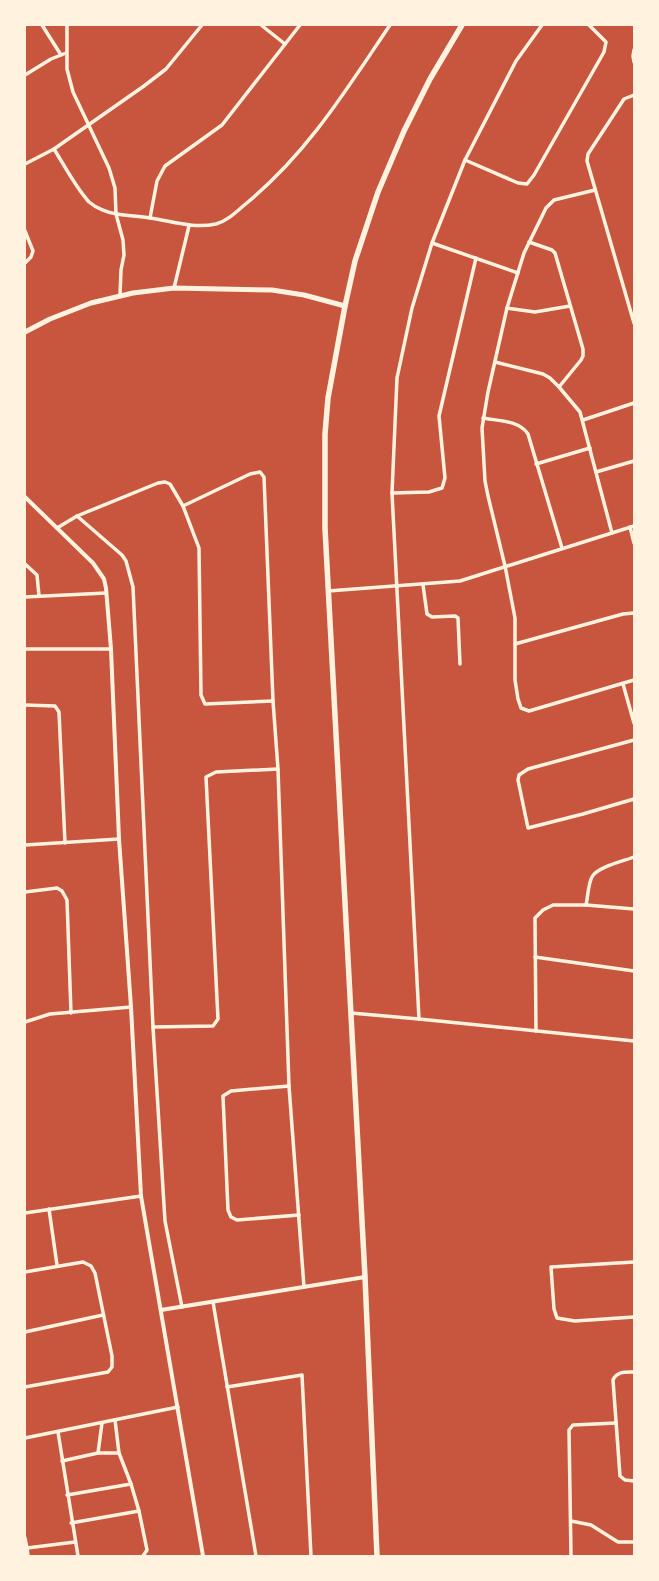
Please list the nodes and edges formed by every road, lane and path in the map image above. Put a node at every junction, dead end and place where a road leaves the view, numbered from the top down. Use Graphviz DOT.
graph roads {
  1 [pos="42,25"];
  2 [pos="67,25"];
  3 [pos="202,25"];
  4 [pos="261,25"];
  5 [pos="300,25"];
  6 [pos="390,25"];
  7 [pos="462,25"];
  8 [pos="542,25"];
  9 [pos="589,25"];
  10 [pos="285,44"];
  11 [pos="634,50"];
  12 [pos="66,53"];
  13 [pos="61,55"];
  14 [pos="634,62"];
  15 [pos="25,75"];
  16 [pos="634,95"];
  17 [pos="88,125"];
  18 [pos="54,149"];
  19 [pos="465,160"];
  20 [pos="25,164"];
  21 [pos="595,190"];
  22 [pos="116,214"];
  23 [pos="150,218"];
  24 [pos="189,226"];
  25 [pos="25,231"];
  26 [pos="529,242"];
  27 [pos="432,244"];
  28 [pos="476,258"];
  29 [pos="25,263"];
  30 [pos="518,273"];
  31 [pos="174,288"];
  32 [pos="120,295"];
  33 [pos="345,306"];
  34 [pos="570,306"];
  35 [pos="507,308"];
  36 [pos="634,323"];
  37 [pos="25,332"];
  38 [pos="495,362"];
  39 [pos="559,386"];
  40 [pos="634,403"];
  41 [pos="483,418"];
  42 [pos="583,420"];
  43 [pos="590,448"];
  44 [pos="634,461"];
  45 [pos="536,464"];
  46 [pos="596,472"];
  47 [pos="392,493"];
  48 [pos="25,497"];
  49 [pos="183,506"];
  50 [pos="77,516"];
  51 [pos="632,527"];
  52 [pos="56,528"];
  53 [pos="612,533"];
  54 [pos="634,543"];
  55 [pos="562,548"];
  56 [pos="25,564"];
  57 [pos="505,566"];
  58 [pos="423,585"];
  59 [pos="397,587"];
  60 [pos="328,590"];
  61 [pos="106,593"];
  62 [pos="39,596"];
  63 [pos="25,597"];
  64 [pos="634,613"];
  65 [pos="515,644"];
  66 [pos="25,649"];
  67 [pos="111,649"];
  68 [pos="460,664"];
  69 [pos="634,680"];
  70 [pos="623,684"];
  71 [pos="273,701"];
  72 [pos="25,706"];
  73 [pos="634,723"];
  74 [pos="634,740"];
  75 [pos="278,769"];
  76 [pos="634,798"];
  77 [pos="119,839"];
  78 [pos="65,843"];
  79 [pos="25,845"];
  80 [pos="634,857"];
  81 [pos="25,892"];
  82 [pos="586,905"];
  83 [pos="634,909"];
  84 [pos="535,957"];
  85 [pos="634,971"];
  86 [pos="131,1007"];
  87 [pos="71,1013"];
  88 [pos="351,1013"];
  89 [pos="419,1018"];
  90 [pos="25,1022"];
  91 [pos="153,1027"];
  92 [pos="536,1031"];
  93 [pos="634,1041"];
  94 [pos="289,1086"];
  95 [pos="141,1196"];
  96 [pos="49,1210"];
  97 [pos="25,1213"];
  98 [pos="299,1215"];
  99 [pos="634,1262"];
  100 [pos="57,1265"];
  101 [pos="25,1272"];
  102 [pos="365,1277"];
  103 [pos="304,1287"];
  104 [pos="213,1302"];
  105 [pos="182,1307"];
  106 [pos="161,1310"];
  107 [pos="103,1315"];
  108 [pos="634,1317"];
  109 [pos="25,1332"];
  110 [pos="634,1372"];
  111 [pos="25,1387"];
  112 [pos="227,1387"];
  113 [pos="178,1407"];
  114 [pos="115,1420"];
  115 [pos="102,1423"];
  116 [pos="616,1423"];
  117 [pos="58,1432"];
  118 [pos="25,1438"];
  119 [pos="98,1453"];
  120 [pos="119,1453"];
  121 [pos="62,1461"];
  122 [pos="634,1480"];
  123 [pos="131,1484"];
  124 [pos="67,1495"];
  125 [pos="139,1511"];
  126 [pos="571,1521"];
  127 [pos="71,1522"];
  128 [pos="25,1538"];
  129 [pos="75,1542"];
  130 [pos="634,1542"];
  131 [pos="27,1548"];
  132 [pos="28,1556"];
  133 [pos="78,1556"];
  134 [pos="143,1556"];
  135 [pos="203,1556"];
  136 [pos="256,1556"];
  137 [pos="311,1556"];
  138 [pos="377,1556"];
  139 [pos="570,1556"];
  1 -- 13 [label="street"];
  2 -- 12 [label="street"];
  3 -- 17 [label="street"];
  4 -- 10 [label="street"];
  5 -- 10 [label="street"];
  6 -- 24 [label="street"];
  7 -- 33 [label="highway"];
  8 -- 19 [label="street"];
  9 -- 19 [label="street"];
  10 -- 23 [label="street"];
  11 -- 14 [label="street"];
  12 -- 13 [label="street"];
  12 -- 17 [label="street"];
  13 -- 15 [label="street"];
  16 -- 21 [label="street"];
  17 -- 18 [label="street"];
  17 -- 22 [label="street"];
  18 -- 20 [label="street"];
  18 -- 22 [label="street"];
  19 -- 27 [label="street"];
  21 -- 26 [label="street"];
  21 -- 36 [label="street"];
  22 -- 23 [label="street"];
  22 -- 32 [label="street"];
  23 -- 24 [label="street"];
  24 -- 31 [label="street"];
  25 -- 29 [label="street"];
  26 -- 30 [label="street"];
  26 -- 34 [label="street"];
  27 -- 28 [label="street"];
  27 -- 47 [label="street"];
  28 -- 30 [label="street"];
  28 -- 47 [label="street"];
  30 -- 35 [label="street"];
  31 -- 32 [label="main road"];
  31 -- 33 [label="main road"];
  32 -- 37 [label="main road"];
  33 -- 60 [label="highway"];
  34 -- 35 [label="street"];
  34 -- 39 [label="street"];
  35 -- 38 [label="street"];
  38 -- 39 [label="street"];
  38 -- 41 [label="street"];
  39 -- 42 [label="street"];
  40 -- 42 [label="street"];
  41 -- 45 [label="street"];
  41 -- 57 [label="street"];
  42 -- 43 [label="street"];
  43 -- 45 [label="street"];
  43 -- 46 [label="street"];
  44 -- 46 [label="street"];
  45 -- 55 [label="street"];
  46 -- 53 [label="street"];
  47 -- 59 [label="street"];
  48 -- 52 [label="street"];
  49 -- 50 [label="street"];
  49 -- 71 [label="street"];
  49 -- 71 [label="street"];
  50 -- 52 [label="street"];
  50 -- 91 [label="street"];
  51 -- 53 [label="street"];
  51 -- 54 [label="street"];
  52 -- 61 [label="street"];
  53 -- 55 [label="street"];
  55 -- 57 [label="street"];
  56 -- 62 [label="street"];
  57 -- 58 [label="street"];
  57 -- 65 [label="street"];
  58 -- 59 [label="street"];
  58 -- 68 [label="street"];
  59 -- 60 [label="street"];
  59 -- 89 [label="street"];
  60 -- 88 [label="highway"];
  61 -- 62 [label="street"];
  61 -- 67 [label="street"];
  62 -- 63 [label="street"];
  64 -- 65 [label="street"];
  65 -- 70 [label="street"];
  66 -- 67 [label="street"];
  67 -- 77 [label="street"];
  69 -- 70 [label="street"];
  70 -- 73 [label="street"];
  71 -- 75 [label="street"];
  72 -- 78 [label="street"];
  74 -- 76 [label="street"];
  75 -- 91 [label="street"];
  75 -- 94 [label="street"];
  77 -- 78 [label="street"];
  77 -- 86 [label="street"];
  78 -- 79 [label="street"];
  80 -- 82 [label="street"];
  81 -- 87 [label="street"];
  82 -- 83 [label="street"];
  82 -- 84 [label="street"];
  84 -- 85 [label="street"];
  84 -- 92 [label="street"];
  86 -- 87 [label="street"];
  86 -- 95 [label="street"];
  87 -- 90 [label="street"];
  88 -- 89 [label="street"];
  88 -- 102 [label="highway"];
  89 -- 92 [label="street"];
  91 -- 105 [label="street"];
  92 -- 93 [label="street"];
  94 -- 98 [label="street"];
  94 -- 98 [label="street"];
  95 -- 96 [label="street"];
  95 -- 106 [label="street"];
  96 -- 97 [label="street"];
  96 -- 100 [label="street"];
  98 -- 103 [label="street"];
  99 -- 108 [label="street"];
  100 -- 101 [label="street"];
  100 -- 107 [label="street"];
  102 -- 103 [label="street"];
  102 -- 138 [label="highway"];
  103 -- 104 [label="street"];
  104 -- 105 [label="street"];
  104 -- 112 [label="street"];
  105 -- 106 [label="street"];
  106 -- 113 [label="street"];
  107 -- 109 [label="street"];
  107 -- 111 [label="street"];
  110 -- 116 [label="street"];
  112 -- 136 [label="street"];
  112 -- 137 [label="street"];
  113 -- 114 [label="street"];
  113 -- 135 [label="street"];
  114 -- 115 [label="street"];
  114 -- 120 [label="street"];
  115 -- 117 [label="street"];
  115 -- 119 [label="street"];
  116 -- 122 [label="street"];
  116 -- 126 [label="street"];
  117 -- 118 [label="street"];
  117 -- 121 [label="street"];
  119 -- 120 [label="street"];
  119 -- 121 [label="street"];
  120 -- 123 [label="street"];
  121 -- 124 [label="street"];
  123 -- 124 [label="street"];
  123 -- 125 [label="street"];
  124 -- 127 [label="street"];
  125 -- 127 [label="street"];
  125 -- 134 [label="street"];
  126 -- 130 [label="street"];
  126 -- 139 [label="street"];
  127 -- 129 [label="street"];
  128 -- 131 [label="street"];
  129 -- 131 [label="street"];
  129 -- 133 [label="street"];
  131 -- 132 [label="street"];
}
